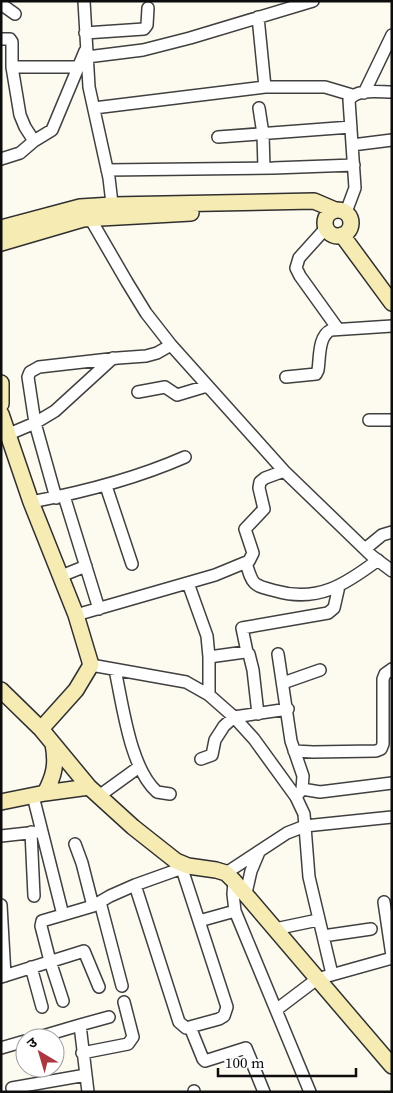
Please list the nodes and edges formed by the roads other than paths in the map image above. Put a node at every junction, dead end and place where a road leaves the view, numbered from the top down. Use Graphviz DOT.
graph roads {
  1 [pos="84,1"];
  2 [pos="313,1"];
  3 [pos="1,4"];
  4 [pos="148,8"];
  5 [pos="15,14"];
  6 [pos="258,17"];
  7 [pos="84,33"];
  8 [pos="392,35"];
  9 [pos="1,39"];
  10 [pos="86,52"];
  11 [pos="12,67"];
  12 [pos="78,68"];
  13 [pos="265,87"];
  14 [pos="392,92"];
  15 [pos="364,93"];
  16 [pos="352,95"];
  17 [pos="94,108"];
  18 [pos="259,108"];
  19 [pos="351,127"];
  20 [pos="263,134"];
  21 [pos="218,138"];
  22 [pos="392,140"];
  23 [pos="34,141"];
  24 [pos="352,145"];
  25 [pos="1,159"];
  26 [pos="354,165"];
  27 [pos="264,168"];
  28 [pos="107,170"];
  29 [pos="113,211"];
  30 [pos="87,213"];
  31 [pos="333,217"];
  32 [pos="1,228"];
  33 [pos="346,232"];
  34 [pos="1,243"];
  35 [pos="392,288"];
  36 [pos="392,303"];
  37 [pos="392,326"];
  38 [pos="338,329"];
  39 [pos="171,345"];
  40 [pos="113,358"];
  41 [pos="286,378"];
  42 [pos="207,386"];
  43 [pos="138,392"];
  44 [pos="1,414"];
  45 [pos="369,420"];
  46 [pos="392,420"];
  47 [pos="35,423"];
  48 [pos="9,434"];
  49 [pos="185,457"];
  50 [pos="284,471"];
  51 [pos="106,486"];
  52 [pos="60,497"];
  53 [pos="31,502"];
  54 [pos="392,532"];
  55 [pos="364,549"];
  56 [pos="378,560"];
  57 [pos="246,563"];
  58 [pos="132,564"];
  59 [pos="86,566"];
  60 [pos="392,571"];
  61 [pos="61,576"];
  62 [pos="188,583"];
  63 [pos="339,586"];
  64 [pos="99,609"];
  65 [pos="76,615"];
  66 [pos="247,652"];
  67 [pos="278,654"];
  68 [pos="209,658"];
  69 [pos="91,666"];
  70 [pos="392,669"];
  71 [pos="115,670"];
  72 [pos="320,670"];
  73 [pos="283,684"];
  74 [pos="1,690"];
  75 [pos="209,695"];
  76 [pos="288,710"];
  77 [pos="258,714"];
  78 [pos="234,717"];
  79 [pos="41,729"];
  80 [pos="52,743"];
  81 [pos="294,751"];
  82 [pos="200,759"];
  83 [pos="138,767"];
  84 [pos="392,783"];
  85 [pos="94,791"];
  86 [pos="298,793"];
  87 [pos="39,794"];
  88 [pos="170,794"];
  89 [pos="1,802"];
  90 [pos="391,817"];
  91 [pos="392,824"];
  92 [pos="305,826"];
  93 [pos="36,832"];
  94 [pos="1,836"];
  95 [pos="75,844"];
  96 [pos="260,850"];
  97 [pos="185,868"];
  98 [pos="230,877"];
  99 [pos="135,885"];
  100 [pos="246,893"];
  101 [pos="34,896"];
  102 [pos="384,902"];
  103 [pos="96,904"];
  104 [pos="1,905"];
  105 [pos="235,912"];
  106 [pos="63,915"];
  107 [pos="318,920"];
  108 [pos="199,922"];
  109 [pos="275,929"];
  110 [pos="371,929"];
  111 [pos="322,936"];
  112 [pos="392,957"];
  113 [pos="50,961"];
  114 [pos="31,968"];
  115 [pos="332,974"];
  116 [pos="3,977"];
  117 [pos="317,979"];
  118 [pos="99,986"];
  119 [pos="122,986"];
  120 [pos="63,1001"];
  121 [pos="124,1002"];
  122 [pos="42,1008"];
  123 [pos="276,1010"];
  124 [pos="109,1017"];
  125 [pos="80,1025"];
  126 [pos="190,1027"];
  127 [pos="65,1029"];
  128 [pos="15,1044"];
  129 [pos="1,1048"];
  130 [pos="82,1053"];
  131 [pos="392,1066"];
  132 [pos="86,1076"];
  133 [pos="12,1088"];
  134 [pos="88,1092"];
  135 [pos="264,1092"];
  136 [pos="310,1092"];
  1 -- 7 [label="street"];
  2 -- 6 [label="street"];
  3 -- 5 [label="street"];
  4 -- 7 [label="street"];
  6 -- 10 [label="street"];
  6 -- 13 [label="street"];
  7 -- 10 [label="street"];
  8 -- 15 [label="street"];
  9 -- 11 [label="street"];
  10 -- 12 [label="street"];
  10 -- 17 [label="street"];
  11 -- 12 [label="street"];
  11 -- 23 [label="street"];
  12 -- 23 [label="street"];
  13 -- 16 [label="street"];
  13 -- 17 [label="street"];
  14 -- 15 [label="street"];
  15 -- 16 [label="street"];
  16 -- 19 [label="street"];
  17 -- 28 [label="street"];
  18 -- 20 [label="street"];
  19 -- 20 [label="street"];
  19 -- 24 [label="street"];
  20 -- 21 [label="street"];
  20 -- 27 [label="street"];
  22 -- 24 [label="street"];
  23 -- 25 [label="street"];
  24 -- 26 [label="street"];
  26 -- 27 [label="street"];
  26 -- 31 [label="street"];
  27 -- 28 [label="street"];
  28 -- 29 [label="street"];
  29 -- 30 [label="street"];
  29 -- 31 [label="street"];
  30 -- 32 [label="street"];
  30 -- 34 [label="street"];
  30 -- 39 [label="street"];
  31 -- 33 [label="street"];
  31 -- 33 [label="street"];
  31 -- 38 [label="street"];
  33 -- 35 [label="street"];
  33 -- 36 [label="street"];
  37 -- 38 [label="street"];
  38 -- 41 [label="street"];
  39 -- 40 [label="street"];
  39 -- 42 [label="street"];
  40 -- 47 [label="street"];
  40 -- 47 [label="street"];
  42 -- 43 [label="street"];
  42 -- 50 [label="street"];
  44 -- 48 [label="street"];
  45 -- 46 [label="street"];
  47 -- 48 [label="street"];
  47 -- 52 [label="street"];
  48 -- 53 [label="street"];
  49 -- 51 [label="street"];
  50 -- 55 [label="street"];
  50 -- 57 [label="street"];
  51 -- 52 [label="street"];
  51 -- 58 [label="street"];
  52 -- 53 [label="street"];
  52 -- 59 [label="street"];
  53 -- 61 [label="street"];
  54 -- 55 [label="street"];
  55 -- 56 [label="street"];
  56 -- 60 [label="street"];
  56 -- 63 [label="street"];
  57 -- 62 [label="street"];
  57 -- 63 [label="street"];
  59 -- 61 [label="street"];
  59 -- 64 [label="street"];
  61 -- 65 [label="street"];
  62 -- 64 [label="street"];
  62 -- 68 [label="street"];
  63 -- 66 [label="street"];
  64 -- 65 [label="street"];
  65 -- 69 [label="street"];
  66 -- 68 [label="street"];
  66 -- 77 [label="street"];
  67 -- 73 [label="street"];
  68 -- 75 [label="street"];
  69 -- 71 [label="street"];
  69 -- 79 [label="street"];
  70 -- 81 [label="street"];
  71 -- 75 [label="street"];
  71 -- 83 [label="street"];
  72 -- 73 [label="street"];
  73 -- 76 [label="street"];
  74 -- 79 [label="street"];
  75 -- 78 [label="street"];
  76 -- 77 [label="street"];
  76 -- 81 [label="street"];
  77 -- 78 [label="street"];
  78 -- 82 [label="street"];
  78 -- 86 [label="street"];
  79 -- 80 [label="street"];
  80 -- 85 [label="street"];
  80 -- 87 [label="street"];
  81 -- 86 [label="street"];
  83 -- 85 [label="street"];
  83 -- 88 [label="street"];
  84 -- 86 [label="street"];
  85 -- 87 [label="street"];
  85 -- 97 [label="street"];
  86 -- 92 [label="street"];
  87 -- 89 [label="street"];
  87 -- 93 [label="street"];
  90 -- 91 [label="street"];
  90 -- 92 [label="street"];
  92 -- 96 [label="street"];
  92 -- 107 [label="street"];
  93 -- 94 [label="street"];
  93 -- 101 [label="street"];
  93 -- 106 [label="street"];
  95 -- 103 [label="street"];
  96 -- 98 [label="street"];
  96 -- 100 [label="street"];
  97 -- 98 [label="street"];
  97 -- 99 [label="street"];
  97 -- 108 [label="street"];
  98 -- 100 [label="street"];
  98 -- 105 [label="street"];
  99 -- 103 [label="street"];
  99 -- 126 [label="street"];
  100 -- 109 [label="street"];
  102 -- 112 [label="street"];
  103 -- 106 [label="street"];
  103 -- 119 [label="street"];
  104 -- 116 [label="street"];
  105 -- 108 [label="street"];
  105 -- 123 [label="street"];
  106 -- 113 [label="street"];
  107 -- 109 [label="street"];
  107 -- 111 [label="street"];
  108 -- 126 [label="street"];
  109 -- 117 [label="street"];
  110 -- 111 [label="street"];
  111 -- 115 [label="street"];
  112 -- 115 [label="street"];
  113 -- 114 [label="street"];
  113 -- 118 [label="street"];
  113 -- 120 [label="street"];
  114 -- 116 [label="street"];
  114 -- 122 [label="street"];
  115 -- 117 [label="street"];
  117 -- 123 [label="street"];
  117 -- 131 [label="street"];
  121 -- 130 [label="street"];
  123 -- 136 [label="street"];
  124 -- 125 [label="street"];
  125 -- 127 [label="street"];
  125 -- 130 [label="street"];
  126 -- 135 [label="street"];
  128 -- 129 [label="street"];
  130 -- 132 [label="street"];
  132 -- 133 [label="street"];
  132 -- 134 [label="street"];
}
